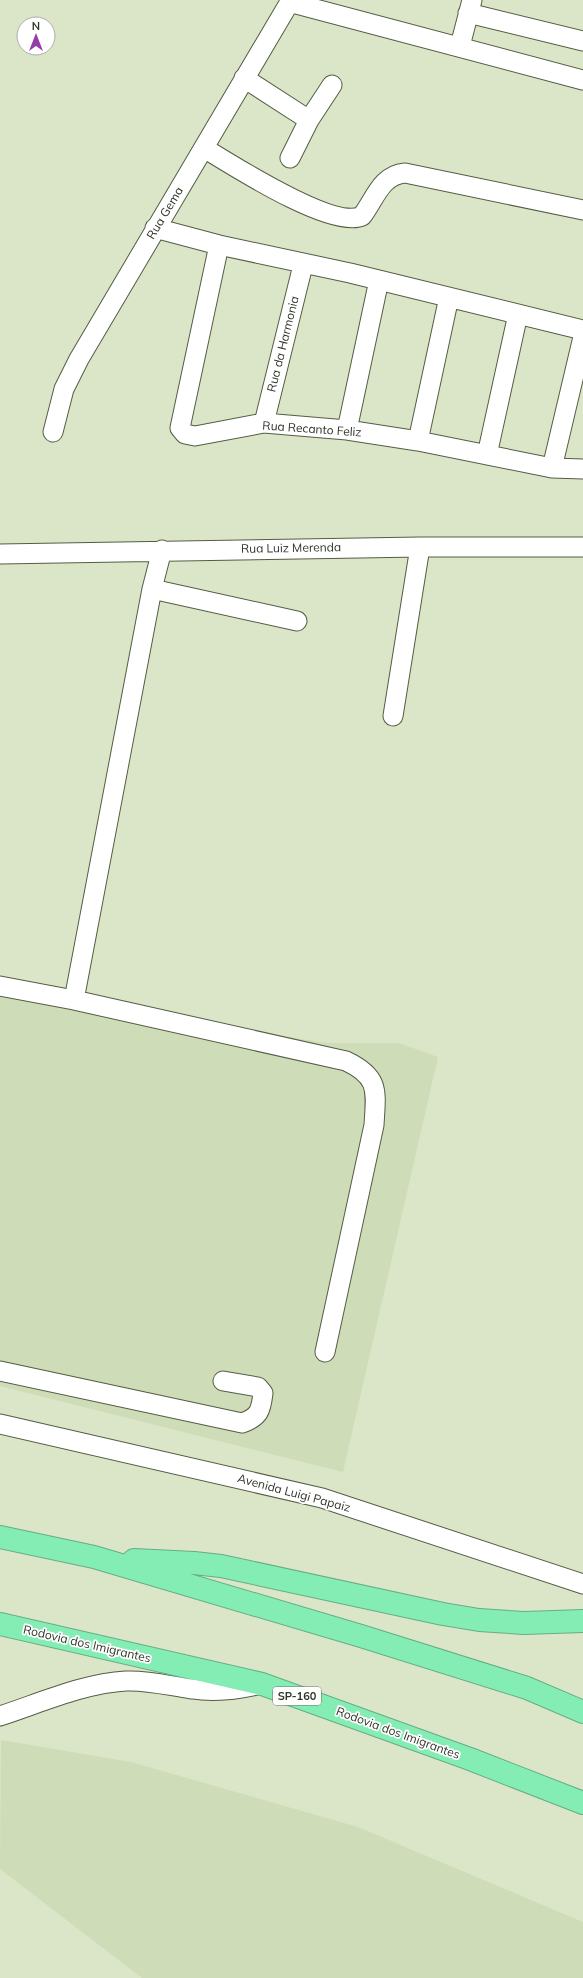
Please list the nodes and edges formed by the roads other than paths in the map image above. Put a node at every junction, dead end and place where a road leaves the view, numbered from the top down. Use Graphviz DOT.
graph roads {
  1 [pos="290,1"];
  2 [pos="470,7"];
  3 [pos="583,41"];
  4 [pos="460,46"];
  5 [pos="244,78"];
  6 [pos="583,80"];
  7 [pos="332,85"];
  8 [pos="309,120"];
  9 [pos="204,148"];
  10 [pos="290,158"];
  11 [pos="583,210"];
  12 [pos="155,228"];
  13 [pos="219,246"];
  14 [pos="303,265"];
  15 [pos="379,280"];
  16 [pos="449,297"];
  17 [pos="518,314"];
  18 [pos="583,330"];
  19 [pos="583,337"];
  20 [pos="264,423"];
  21 [pos="347,430"];
  22 [pos="53,432"];
  23 [pos="418,441"];
  24 [pos="487,455"];
  25 [pos="552,468"];
  26 [pos="583,469"];
  27 [pos="420,547"];
  28 [pos="583,547"];
  29 [pos="162,550"];
  30 [pos="0,554"];
  31 [pos="152,589"];
  32 [pos="297,622"];
  33 [pos="393,716"];
  34 [pos="0,986"];
  35 [pos="74,1000"];
  36 [pos="325,1352"];
  37 [pos="0,1371"];
  38 [pos="223,1381"];
  39 [pos="0,1424"];
  40 [pos="0,1537"];
  41 [pos="94,1557"];
  42 [pos="583,1584"];
  43 [pos="583,1621"];
  44 [pos="0,1624"];
  45 [pos="262,1684"];
  46 [pos="0,1702"];
  47 [pos="24,1708"];
  48 [pos="583,1712"];
  49 [pos="0,1716"];
  50 [pos="583,1802"];
  1 -- 4 [label="street"];
  1 -- 5 [label="street, Rua Gema"];
  2 -- 3 [label="street"];
  2 -- 4 [label="street"];
  4 -- 6 [label="street"];
  5 -- 8 [label="street"];
  5 -- 9 [label="street, Rua Gema"];
  7 -- 8 [label="street"];
  8 -- 10 [label="street"];
  9 -- 11 [label="street"];
  9 -- 12 [label="street, Rua Gema"];
  12 -- 13 [label="street"];
  12 -- 22 [label="street, Rua Gema"];
  13 -- 14 [label="street"];
  13 -- 20 [label="street, Rua Recanto Feliz"];
  14 -- 15 [label="street"];
  14 -- 20 [label="street, Rua da Harmonia"];
  15 -- 16 [label="street"];
  15 -- 21 [label="street"];
  16 -- 17 [label="street"];
  16 -- 23 [label="street"];
  17 -- 18 [label="street"];
  17 -- 24 [label="street"];
  19 -- 25 [label="street"];
  20 -- 21 [label="street, Rua Recanto Feliz"];
  21 -- 23 [label="street, Rua Recanto Feliz"];
  23 -- 24 [label="street, Rua Recanto Feliz"];
  24 -- 25 [label="street, Rua Recanto Feliz"];
  25 -- 26 [label="street, Rua Recanto Feliz"];
  27 -- 28 [label="street, Rua Luiz Merenda"];
  27 -- 29 [label="street, Rua Luiz Merenda"];
  27 -- 33 [label="street"];
  29 -- 30 [label="street, Rua Luiz Merenda"];
  29 -- 31 [label="street"];
  31 -- 32 [label="street"];
  31 -- 35 [label="street"];
  34 -- 35 [label="street"];
  35 -- 36 [label="street"];
  37 -- 38 [label="street"];
  39 -- 42 [label="street, Avenida Luigi Papaiz"];
  40 -- 41 [label="highway"];
  41 -- 43 [label="highway"];
  41 -- 48 [label="highway"];
  44 -- 45 [label="highway, Rodovia dos Imigrantes / SP-160"];
  45 -- 47 [label="street"];
  45 -- 50 [label="highway, Rodovia dos Imigrantes / SP-160"];
  46 -- 47 [label="street"];
  47 -- 49 [label="street"];
}
